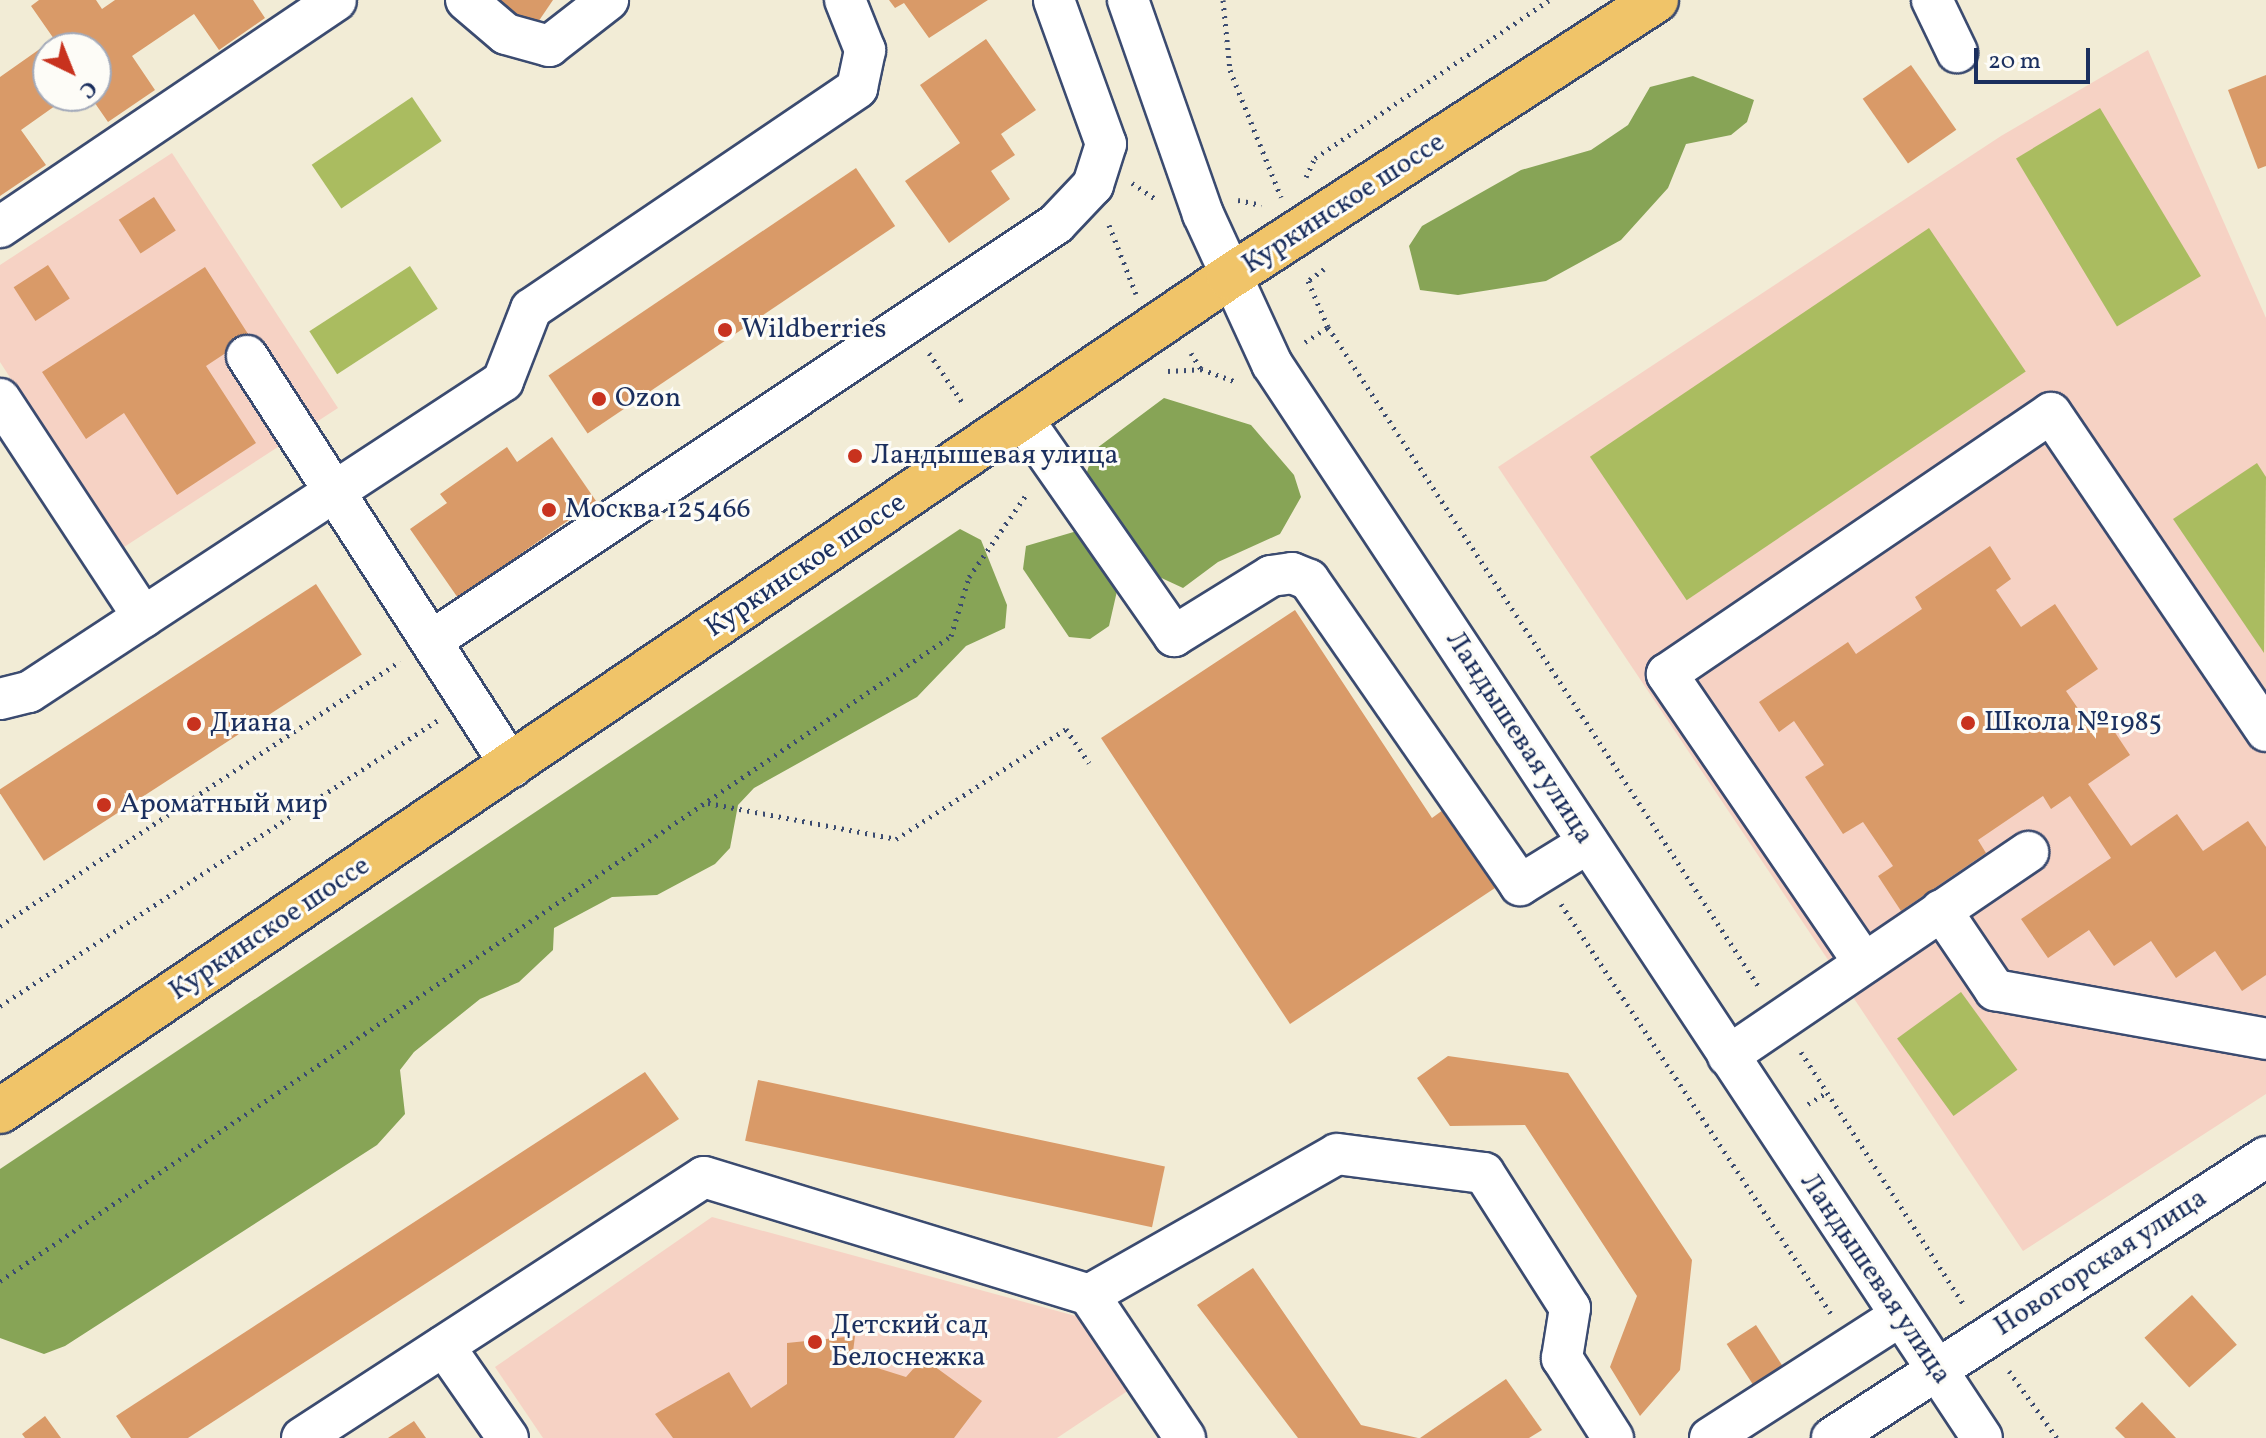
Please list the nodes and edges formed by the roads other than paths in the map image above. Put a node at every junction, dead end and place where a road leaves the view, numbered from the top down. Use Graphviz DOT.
graph roads {
  1 [pos="336,0"];
  2 [pos="466,0"];
  3 [pos="608,0"];
  4 [pos="845,0"];
  5 [pos="1054,0"];
  6 [pos="1128,0"];
  7 [pos="1656,0"];
  8 [pos="1932,0"];
  9 [pos="1957,52"];
  10 [pos="0,227"];
  11 [pos="1229,277"];
  12 [pos="247,356"];
  13 [pos="0,399"];
  14 [pos="1022,418"];
  15 [pos="335,492"];
  16 [pos="143,617"];
  17 [pos="431,641"];
  18 [pos="0,699"];
  19 [pos="2266,731"];
  20 [pos="512,767"];
  21 [pos="1588,843"];
  22 [pos="2028,852"];
  23 [pos="1941,910"];
  24 [pos="1864,963"];
  25 [pos="2266,1039"];
  26 [pos="1728,1056"];
  27 [pos="0,1111"];
  28 [pos="2266,1157"];
  29 [pos="1089,1295"];
  30 [pos="1900,1316"];
  31 [pos="444,1346"];
  32 [pos="1936,1371"];
  33 [pos="302,1438"];
  34 [pos="508,1438"];
  35 [pos="1185,1438"];
  36 [pos="1613,1438"];
  37 [pos="1710,1438"];
  38 [pos="1832,1438"];
  39 [pos="1982,1438"];
  1 -- 10 [label="street"];
  2 -- 3 [label="street"];
  4 -- 15 [label="street"];
  5 -- 17 [label="street"];
  6 -- 11 [label="street, Ландышевая улица"];
  7 -- 11 [label="main road, Куркинское шоссе"];
  8 -- 9 [label="street"];
  11 -- 14 [label="main road, Куркинское шоссе"];
  11 -- 21 [label="street, Ландышевая улица"];
  12 -- 15 [label="street"];
  13 -- 16 [label="street"];
  14 -- 20 [label="main road, Куркинское шоссе"];
  14 -- 21 [label="street"];
  15 -- 16 [label="street"];
  15 -- 17 [label="street"];
  16 -- 18 [label="street"];
  17 -- 20 [label="street"];
  19 -- 24 [label="street"];
  20 -- 27 [label="main road, Куркинское шоссе"];
  21 -- 26 [label="street, Ландышевая улица"];
  22 -- 23 [label="street"];
  23 -- 24 [label="street"];
  23 -- 25 [label="street"];
  24 -- 26 [label="street"];
  26 -- 30 [label="street, Ландышевая улица"];
  28 -- 32 [label="street, Новогорская улица"];
  29 -- 31 [label="street"];
  29 -- 35 [label="street"];
  29 -- 36 [label="street"];
  30 -- 32 [label="street, Ландышевая улица"];
  30 -- 37 [label="street"];
  31 -- 33 [label="street"];
  31 -- 34 [label="street"];
  32 -- 38 [label="street, Новогорская улица"];
  32 -- 39 [label="street, Ландышевая улица"];
}
